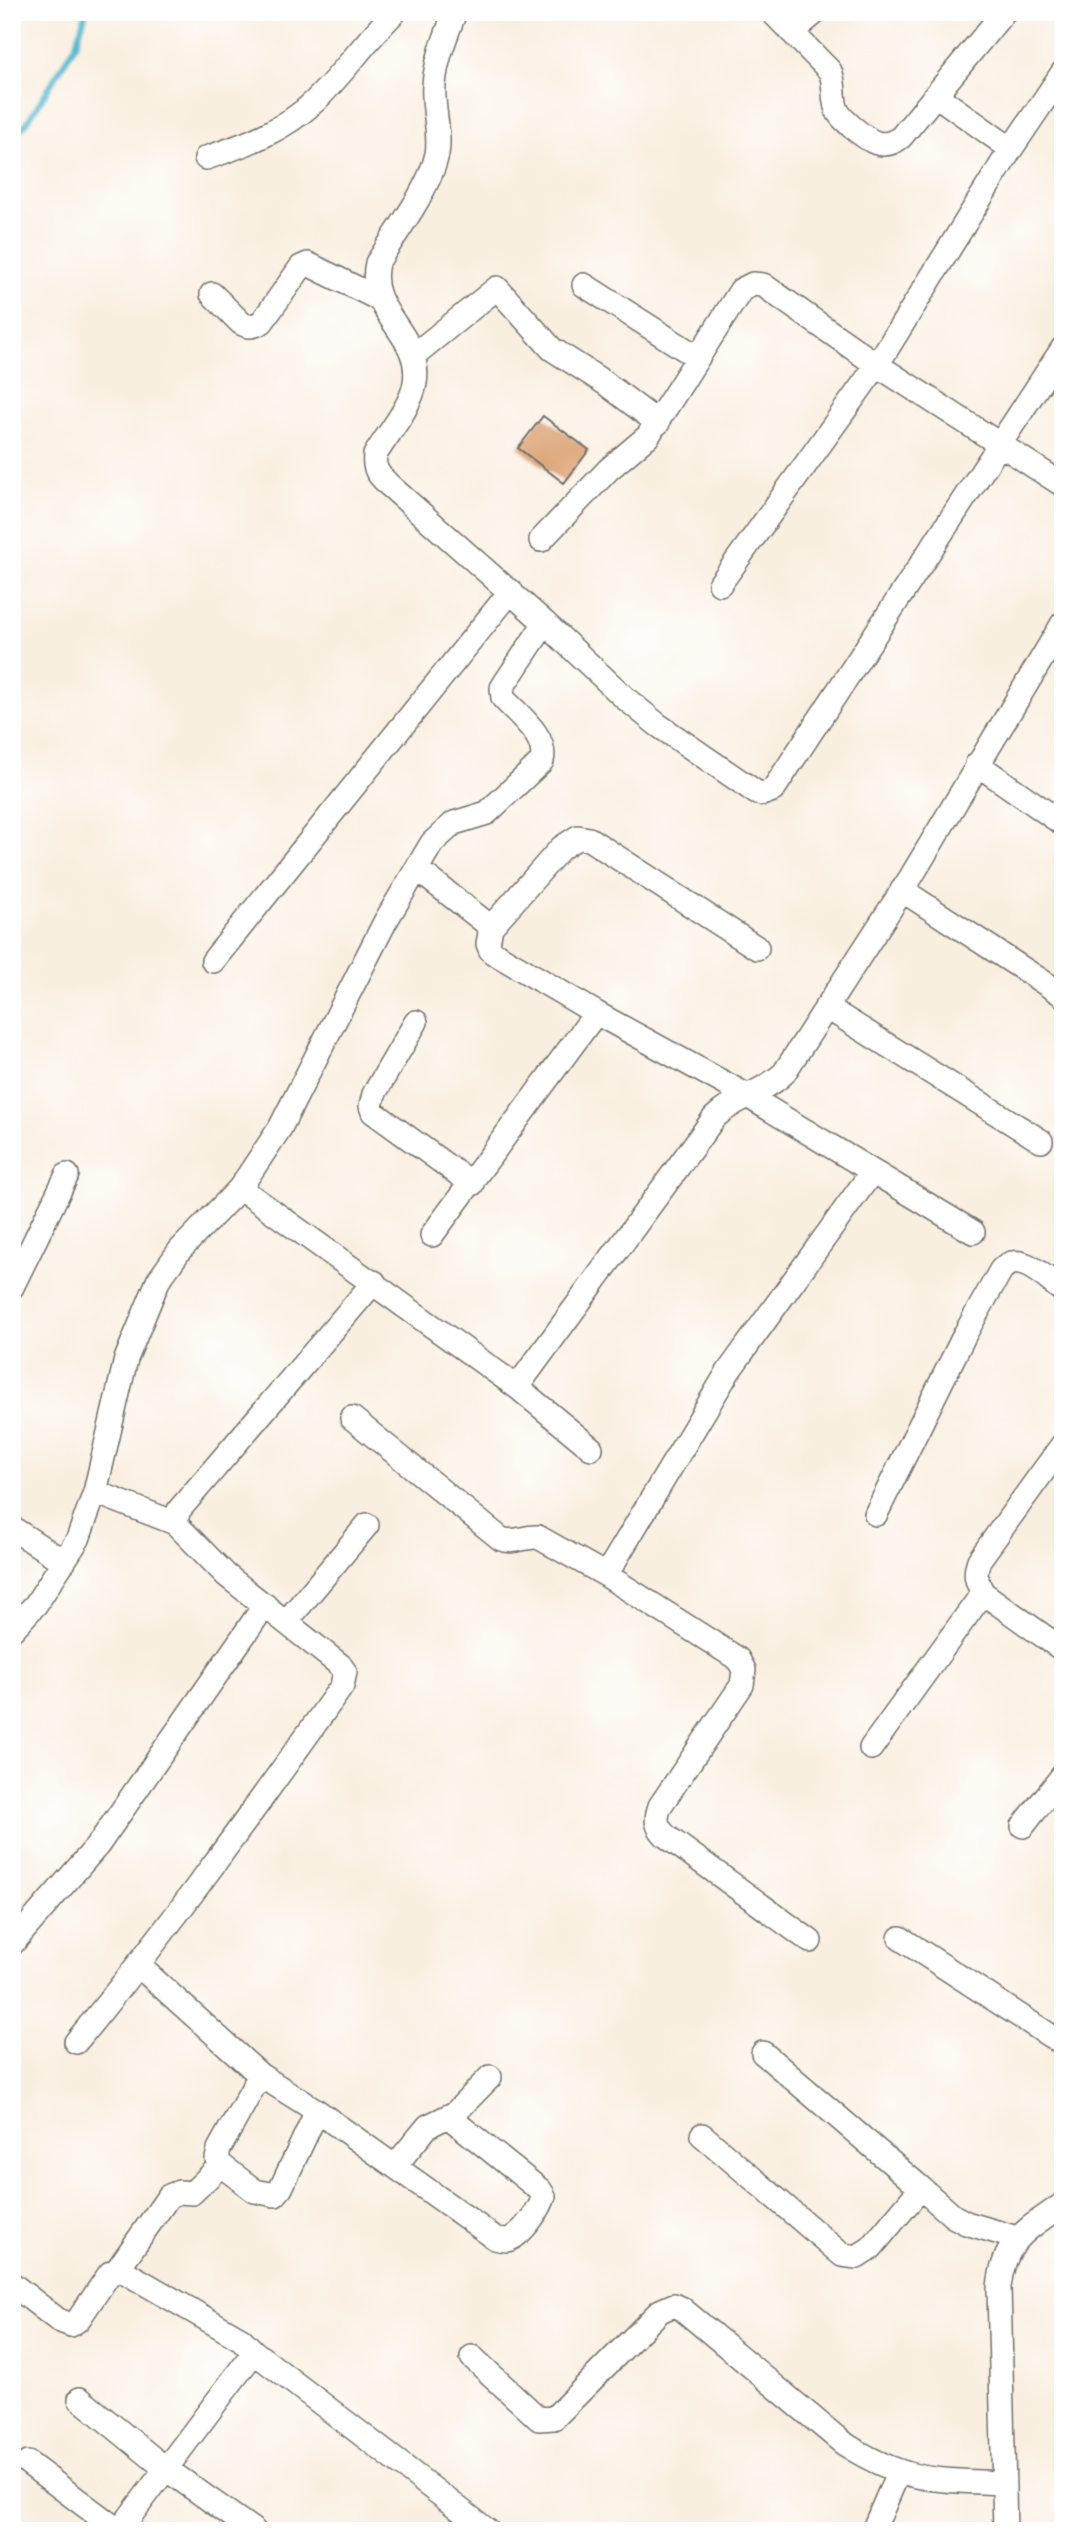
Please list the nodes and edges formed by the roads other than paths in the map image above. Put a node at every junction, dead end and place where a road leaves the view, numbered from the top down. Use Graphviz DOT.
graph roads {
  1 [pos="395,12"];
  2 [pos="454,12"];
  3 [pos="772,12"];
  4 [pos="816,12"];
  5 [pos="1004,12"];
  6 [pos="792,32"];
  7 [pos="1062,74"];
  8 [pos="937,96"];
  9 [pos="1011,149"];
  10 [pos="206,158"];
  11 [pos="583,285"];
  12 [pos="212,294"];
  13 [pos="379,299"];
  14 [pos="1063,348"];
  15 [pos="414,355"];
  16 [pos="697,357"];
  17 [pos="877,365"];
  18 [pos="658,423"];
  19 [pos="999,444"];
  20 [pos="1063,485"];
  21 [pos="541,540"];
  22 [pos="720,584"];
  23 [pos="511,592"];
  24 [pos="545,623"];
  25 [pos="1063,623"];
  26 [pos="1056,649"];
  27 [pos="977,764"];
  28 [pos="1063,824"];
  29 [pos="416,869"];
  30 [pos="902,890"];
  31 [pos="491,927"];
  32 [pos="757,948"];
  33 [pos="212,961"];
  34 [pos="1063,995"];
  35 [pos="827,1007"];
  36 [pos="596,1013"];
  37 [pos="416,1022"];
  38 [pos="746,1095"];
  39 [pos="1041,1141"];
  40 [pos="872,1172"];
  41 [pos="67,1175"];
  42 [pos="472,1184"];
  43 [pos="240,1188"];
  44 [pos="973,1232"];
  45 [pos="432,1235"];
  46 [pos="374,1282"];
  47 [pos="12,1287"];
  48 [pos="1063,1291"];
  49 [pos="517,1387"];
  50 [pos="352,1418"];
  51 [pos="1063,1444"];
  52 [pos="591,1448"];
  53 [pos="95,1492"];
  54 [pos="876,1514"];
  55 [pos="175,1523"];
  56 [pos="368,1525"];
  57 [pos="12,1528"];
  58 [pos="64,1562"];
  59 [pos="606,1575"];
  60 [pos="983,1593"];
  61 [pos="265,1605"];
  62 [pos="287,1621"];
  63 [pos="12,1630"];
  64 [pos="1063,1650"];
  65 [pos="871,1748"];
  66 [pos="1063,1775"];
  67 [pos="1023,1826"];
  68 [pos="900,1938"];
  69 [pos="810,1941"];
  70 [pos="12,1944"];
  71 [pos="139,1966"];
  72 [pos="76,2042"];
  73 [pos="1063,2044"];
  74 [pos="763,2053"];
  75 [pos="260,2075"];
  76 [pos="490,2077"];
  77 [pos="317,2111"];
  78 [pos="449,2117"];
  79 [pos="702,2135"];
  80 [pos="221,2165"];
  81 [pos="395,2166"];
  82 [pos="922,2188"];
  83 [pos="1063,2204"];
  84 [pos="1017,2238"];
  85 [pos="117,2270"];
  86 [pos="12,2284"];
  87 [pos="254,2352"];
  88 [pos="472,2357"];
  89 [pos="80,2399"];
  90 [pos="28,2463"];
  91 [pos="166,2469"];
  92 [pos="898,2473"];
  93 [pos="1002,2483"];
  94 [pos="119,2531"];
  95 [pos="254,2531"];
  96 [pos="488,2531"];
  97 [pos="873,2531"];
  98 [pos="1005,2531"];
  1 -- 10 [label="street"];
  2 -- 13 [label="street"];
  3 -- 6 [label="street"];
  4 -- 6 [label="street"];
  5 -- 8 [label="street"];
  6 -- 8 [label="street"];
  7 -- 9 [label="street"];
  8 -- 9 [label="street"];
  9 -- 17 [label="street"];
  11 -- 16 [label="street"];
  12 -- 13 [label="street"];
  13 -- 15 [label="street"];
  14 -- 19 [label="street"];
  15 -- 18 [label="street"];
  15 -- 23 [label="street"];
  16 -- 17 [label="street"];
  16 -- 18 [label="street"];
  17 -- 19 [label="street"];
  17 -- 22 [label="street"];
  18 -- 21 [label="street"];
  19 -- 20 [label="street"];
  19 -- 24 [label="street"];
  23 -- 24 [label="street"];
  23 -- 33 [label="street"];
  24 -- 29 [label="street"];
  25 -- 26 [label="street"];
  26 -- 27 [label="street"];
  27 -- 28 [label="street"];
  27 -- 30 [label="street"];
  29 -- 31 [label="street"];
  29 -- 43 [label="street"];
  30 -- 34 [label="street"];
  30 -- 35 [label="street"];
  31 -- 32 [label="street"];
  31 -- 36 [label="street"];
  35 -- 38 [label="street"];
  35 -- 39 [label="street"];
  36 -- 38 [label="street"];
  36 -- 42 [label="street"];
  37 -- 42 [label="street"];
  38 -- 40 [label="street"];
  38 -- 49 [label="street"];
  40 -- 44 [label="street"];
  40 -- 59 [label="street"];
  41 -- 47 [label="street"];
  42 -- 45 [label="street"];
  43 -- 46 [label="street"];
  43 -- 53 [label="street"];
  46 -- 49 [label="street"];
  46 -- 55 [label="street"];
  48 -- 54 [label="street"];
  49 -- 52 [label="street"];
  50 -- 59 [label="street"];
  51 -- 60 [label="street"];
  53 -- 55 [label="street"];
  53 -- 58 [label="street"];
  55 -- 61 [label="street"];
  56 -- 62 [label="street"];
  57 -- 58 [label="street"];
  58 -- 63 [label="street"];
  59 -- 69 [label="street"];
  60 -- 64 [label="street"];
  60 -- 65 [label="street"];
  61 -- 62 [label="street"];
  61 -- 70 [label="street"];
  62 -- 71 [label="street"];
  66 -- 67 [label="street"];
  68 -- 73 [label="street"];
  71 -- 72 [label="street"];
  71 -- 75 [label="street"];
  74 -- 82 [label="street"];
  75 -- 77 [label="street"];
  75 -- 80 [label="street"];
  76 -- 78 [label="street"];
  77 -- 80 [label="street"];
  77 -- 81 [label="street"];
  78 -- 81 [label="street"];
  78 -- 81 [label="street"];
  79 -- 82 [label="street"];
  80 -- 85 [label="street"];
  82 -- 84 [label="street"];
  83 -- 84 [label="street"];
  84 -- 93 [label="street"];
  85 -- 86 [label="street"];
  85 -- 87 [label="street"];
  87 -- 91 [label="street"];
  87 -- 96 [label="street"];
  88 -- 92 [label="street"];
  89 -- 91 [label="street"];
  90 -- 94 [label="street"];
  91 -- 94 [label="street"];
  91 -- 95 [label="street"];
  92 -- 93 [label="street"];
  92 -- 97 [label="street"];
  93 -- 98 [label="street"];
}
